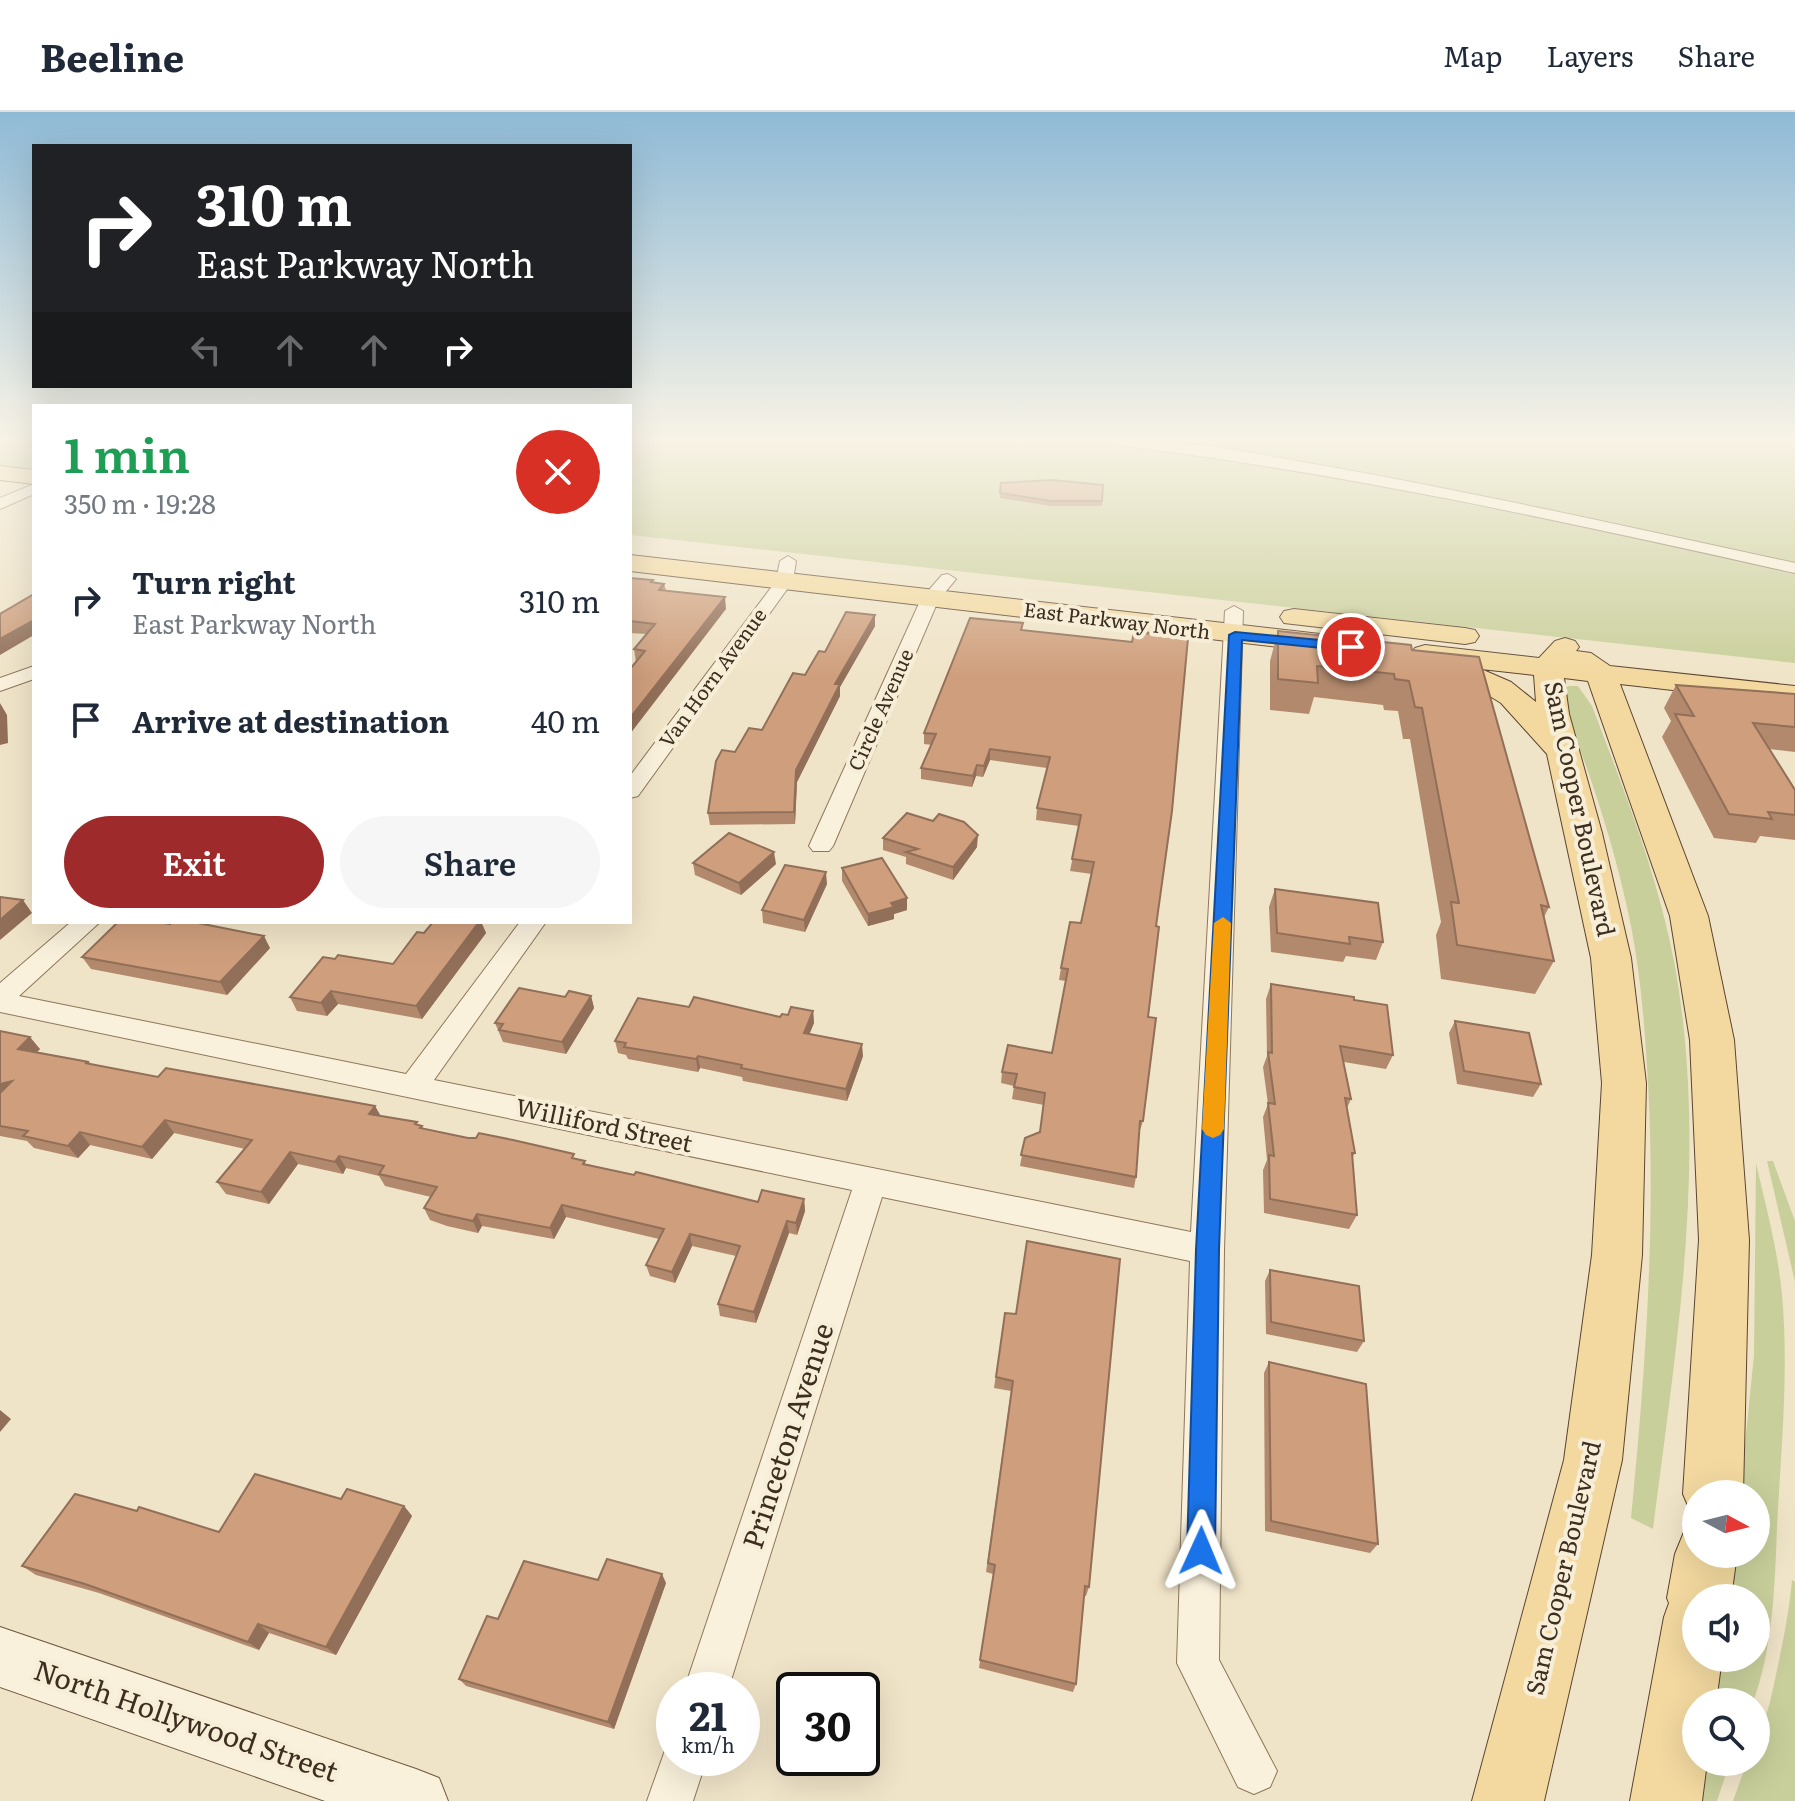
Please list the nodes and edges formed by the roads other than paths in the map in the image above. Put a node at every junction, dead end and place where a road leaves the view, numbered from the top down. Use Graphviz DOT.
graph roads {
  1 [pos="1573,519"];
  2 [pos="632,543"];
  3 [pos="632,563"];
  4 [pos="1795,568"];
  5 [pos="786,571"];
  6 [pos="939,589"];
  7 [pos="1235,623"];
  8 [pos="1351,647"];
  9 [pos="1556,656"];
  10 [pos="1795,671"];
  11 [pos="1600,672"];
  12 [pos="32,673"];
  13 [pos="0,685"];
  14 [pos="1795,695"];
  15 [pos="1565,759"];
  16 [pos="632,788"];
  17 [pos="821,846"];
  18 [pos="85,924"];
  19 [pos="532,924"];
  20 [pos="0,1000"];
  21 [pos="413,1086"];
  22 [pos="871,1182"];
  23 [pos="1207,1250"];
  24 [pos="1714,1480"];
  25 [pos="0,1657"];
  26 [pos="712,1672"];
  27 [pos="1687,1672"];
  28 [pos="1254,1771"];
  29 [pos="678,1776"];
  30 [pos="416,1801"];
  31 [pos="670,1801"];
  32 [pos="1508,1801"];
  33 [pos="1666,1801"];
  1 -- 4 [label="street"];
  2 -- 5 [label="main road, East Parkway North"];
  3 -- 5 [label="main road, East Parkway North"];
  5 -- 6 [label="main road, East Parkway North"];
  5 -- 16 [label="street, Van Horn Avenue"];
  6 -- 7 [label="main road, East Parkway North"];
  6 -- 17 [label="street, Circle Avenue"];
  7 -- 8 [label="main road, East Parkway North"];
  7 -- 9 [label="main road, East Parkway North"];
  7 -- 23 [label="street"];
  8 -- 9 [label="main road, East Parkway North"];
  8 -- 15 [label="main road"];
  9 -- 10 [label="main road, East Parkway North"];
  9 -- 11 [label="main road, Sam Cooper Boulevard"];
  9 -- 15 [label="main road, Sam Cooper Boulevard"];
  11 -- 14 [label="main road"];
  11 -- 24 [label="main road, Sam Cooper Boulevard"];
  12 -- 13 [label="street"];
  15 -- 32 [label="main road, Sam Cooper Boulevard"];
  18 -- 20 [label="street"];
  19 -- 21 [label="street"];
  20 -- 21 [label="street, Williford Street"];
  21 -- 22 [label="street, Williford Street"];
  22 -- 23 [label="street, Williford Street"];
  22 -- 26 [label="street, Princeton Avenue"];
  23 -- 28 [label="street"];
  25 -- 30 [label="main road, North Hollywood Street"];
  27 -- 33 [label="main road"];
  29 -- 31 [label="street"];
}
